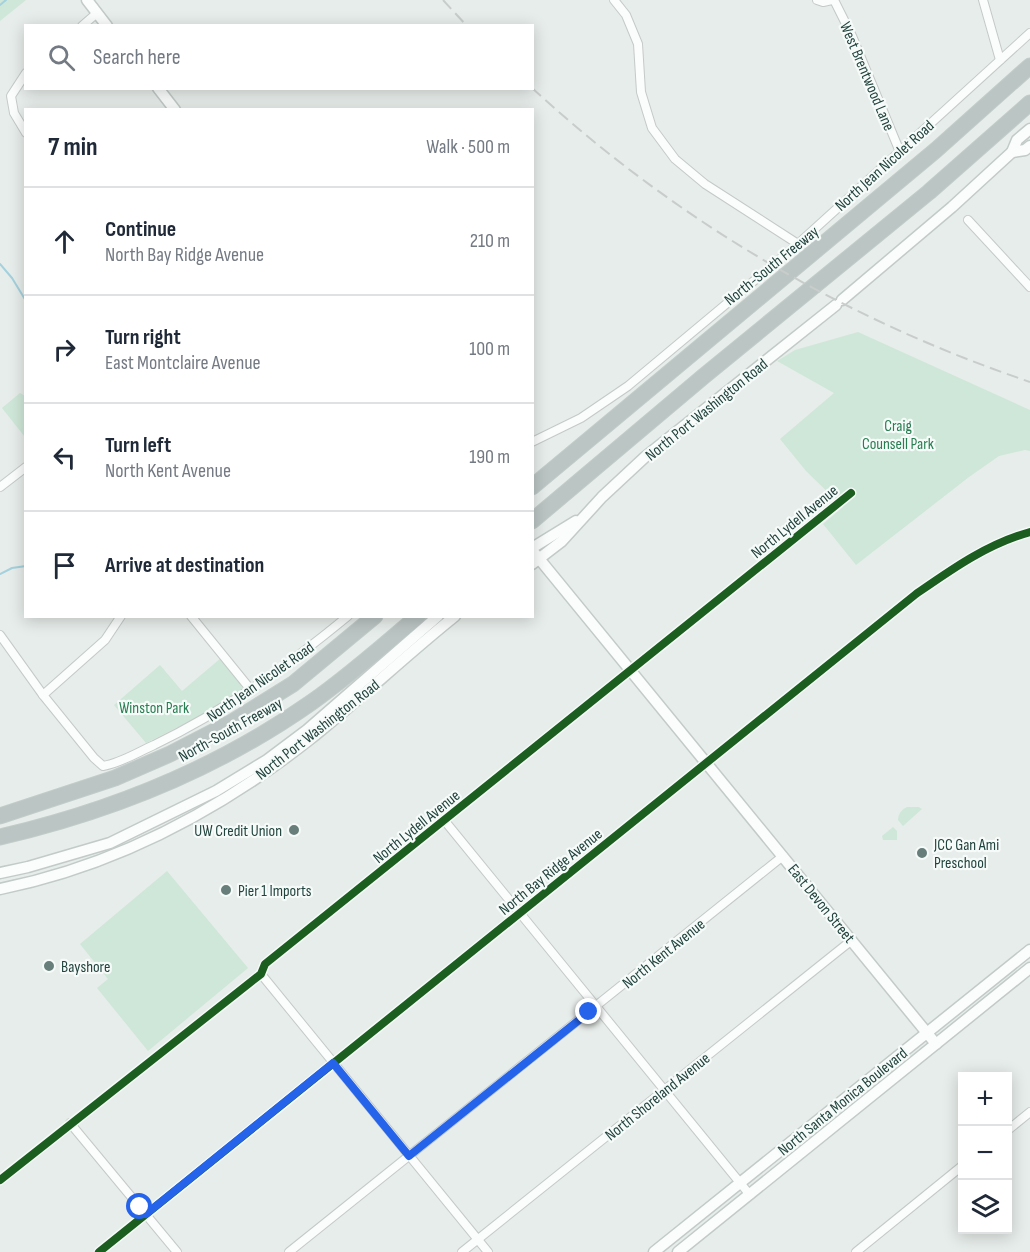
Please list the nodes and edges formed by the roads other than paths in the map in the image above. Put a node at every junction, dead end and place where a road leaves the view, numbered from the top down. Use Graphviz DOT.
graph roads {
  1 [pos="87,0"];
  2 [pos="614,0"];
  3 [pos="817,0"];
  4 [pos="833,0"];
  5 [pos="983,0"];
  6 [pos="97,13"];
  7 [pos="84,24"];
  8 [pos="105,24"];
  9 [pos="1030,33"];
  10 [pos="1000,60"];
  11 [pos="1030,66"];
  12 [pos="24,76"];
  13 [pos="160,90"];
  14 [pos="1030,103"];
  15 [pos="173,108"];
  16 [pos="1030,129"];
  17 [pos="24,130"];
  18 [pos="1030,146"];
  19 [pos="900,152"];
  20 [pos="1012,152"];
  21 [pos="968,220"];
  22 [pos="798,244"];
  23 [pos="1030,287"];
  24 [pos="534,441"];
  25 [pos="24,469"];
  26 [pos="534,485"];
  27 [pos="0,487"];
  28 [pos="851,493"];
  29 [pos="534,520"];
  30 [pos="1030,532"];
  31 [pos="534,555"];
  32 [pos="120,618"];
  33 [pos="193,618"];
  34 [pos="346,618"];
  35 [pos="373,618"];
  36 [pos="416,618"];
  37 [pos="436,618"];
  38 [pos="453,618"];
  39 [pos="0,635"];
  40 [pos="632,670"];
  41 [pos="251,690"];
  42 [pos="43,695"];
  43 [pos="707,763"];
  44 [pos="0,816"];
  45 [pos="444,820"];
  46 [pos="0,837"];
  47 [pos="783,856"];
  48 [pos="0,873"];
  49 [pos="0,889"];
  50 [pos="519,912"];
  51 [pos="852,940"];
  52 [pos="1030,950"];
  53 [pos="1030,968"];
  54 [pos="261,974"];
  55 [pos="596,1007"];
  56 [pos="927,1033"];
  57 [pos="936,1044"];
  58 [pos="333,1063"];
  59 [pos="664,1090"];
  60 [pos="1030,1112"];
  61 [pos="70,1123"];
  62 [pos="1012,1127"];
  63 [pos="409,1156"];
  64 [pos="958,1170"];
  65 [pos="0,1180"];
  66 [pos="740,1183"];
  67 [pos="750,1195"];
  68 [pos="146,1214"];
  69 [pos="478,1239"];
  70 [pos="99,1252"];
  71 [pos="177,1252"];
  72 [pos="289,1252"];
  73 [pos="462,1252"];
  74 [pos="488,1252"];
  75 [pos="654,1252"];
  76 [pos="678,1252"];
  77 [pos="856,1252"];
  1 -- 6 [label="main road"];
  2 -- 22 [label="street"];
  3 -- 4 [label="street, West Brentwood Lane"];
  4 -- 19 [label="street, West Brentwood Lane"];
  5 -- 10 [label="street"];
  6 -- 7 [label="street"];
  6 -- 8 [label="main road"];
  9 -- 10 [label="street, North Jean Nicolet Road"];
  10 -- 19 [label="street, North Jean Nicolet Road"];
  11 -- 26 [label="highway, North-South Freeway"];
  12 -- 17 [label="street"];
  13 -- 15 [label="main road"];
  14 -- 29 [label="highway"];
  16 -- 20 [label="main road, North Port Washington Road"];
  18 -- 20 [label="main road, North Port Washington Road"];
  19 -- 22 [label="street, North Jean Nicolet Road"];
  20 -- 31 [label="main road, North Port Washington Road"];
  21 -- 23 [label="street"];
  22 -- 24 [label="street, North Jean Nicolet Road"];
  25 -- 27 [label="street"];
  28 -- 40 [label="street, North Lydell Avenue"];
  30 -- 43 [label="street, North Bay Ridge Avenue"];
  31 -- 40 [label="main road, East Devon Street"];
  32 -- 42 [label="street"];
  33 -- 41 [label="street"];
  34 -- 41 [label="street, North Jean Nicolet Road"];
  35 -- 44 [label="highway, North-South Freeway"];
  36 -- 46 [label="highway, North-South Freeway"];
  37 -- 48 [label="main road, North Port Washington Road"];
  38 -- 49 [label="main road, North Port Washington Road"];
  39 -- 42 [label="street"];
  40 -- 43 [label="main road, East Devon Street"];
  40 -- 45 [label="street, North Lydell Avenue"];
  41 -- 42 [label="street, North Jean Nicolet Road"];
  43 -- 47 [label="main road, East Devon Street"];
  43 -- 50 [label="street, North Bay Ridge Avenue"];
  45 -- 50 [label="street"];
  45 -- 54 [label="street, North Lydell Avenue"];
  47 -- 51 [label="main road, East Devon Street"];
  47 -- 55 [label="street, North Kent Avenue"];
  50 -- 55 [label="street"];
  50 -- 58 [label="street, North Bay Ridge Avenue"];
  51 -- 56 [label="main road, East Devon Street"];
  51 -- 59 [label="street, North Shoreland Avenue"];
  52 -- 56 [label="main road, North Santa Monica Boulevard"];
  53 -- 57 [label="main road, North Santa Monica Boulevard"];
  54 -- 58 [label="street"];
  54 -- 61 [label="street, North Lydell Avenue"];
  55 -- 59 [label="street"];
  55 -- 63 [label="street, North Kent Avenue"];
  56 -- 57 [label="main road, East Devon Street"];
  56 -- 66 [label="main road, North Santa Monica Boulevard"];
  57 -- 67 [label="main road, North Santa Monica Boulevard"];
  58 -- 63 [label="street"];
  58 -- 68 [label="street, North Bay Ridge Avenue"];
  59 -- 66 [label="street"];
  59 -- 69 [label="street, North Shoreland Avenue"];
  60 -- 62 [label="street"];
  61 -- 65 [label="street, North Lydell Avenue"];
  61 -- 68 [label="street"];
  63 -- 69 [label="street"];
  63 -- 72 [label="street, North Kent Avenue"];
  64 -- 77 [label="street"];
  66 -- 67 [label="street"];
  66 -- 75 [label="main road, North Santa Monica Boulevard"];
  67 -- 76 [label="main road, North Santa Monica Boulevard"];
  68 -- 70 [label="street, North Bay Ridge Avenue"];
  68 -- 71 [label="street"];
  69 -- 73 [label="street, North Shoreland Avenue"];
  69 -- 74 [label="street"];
}
